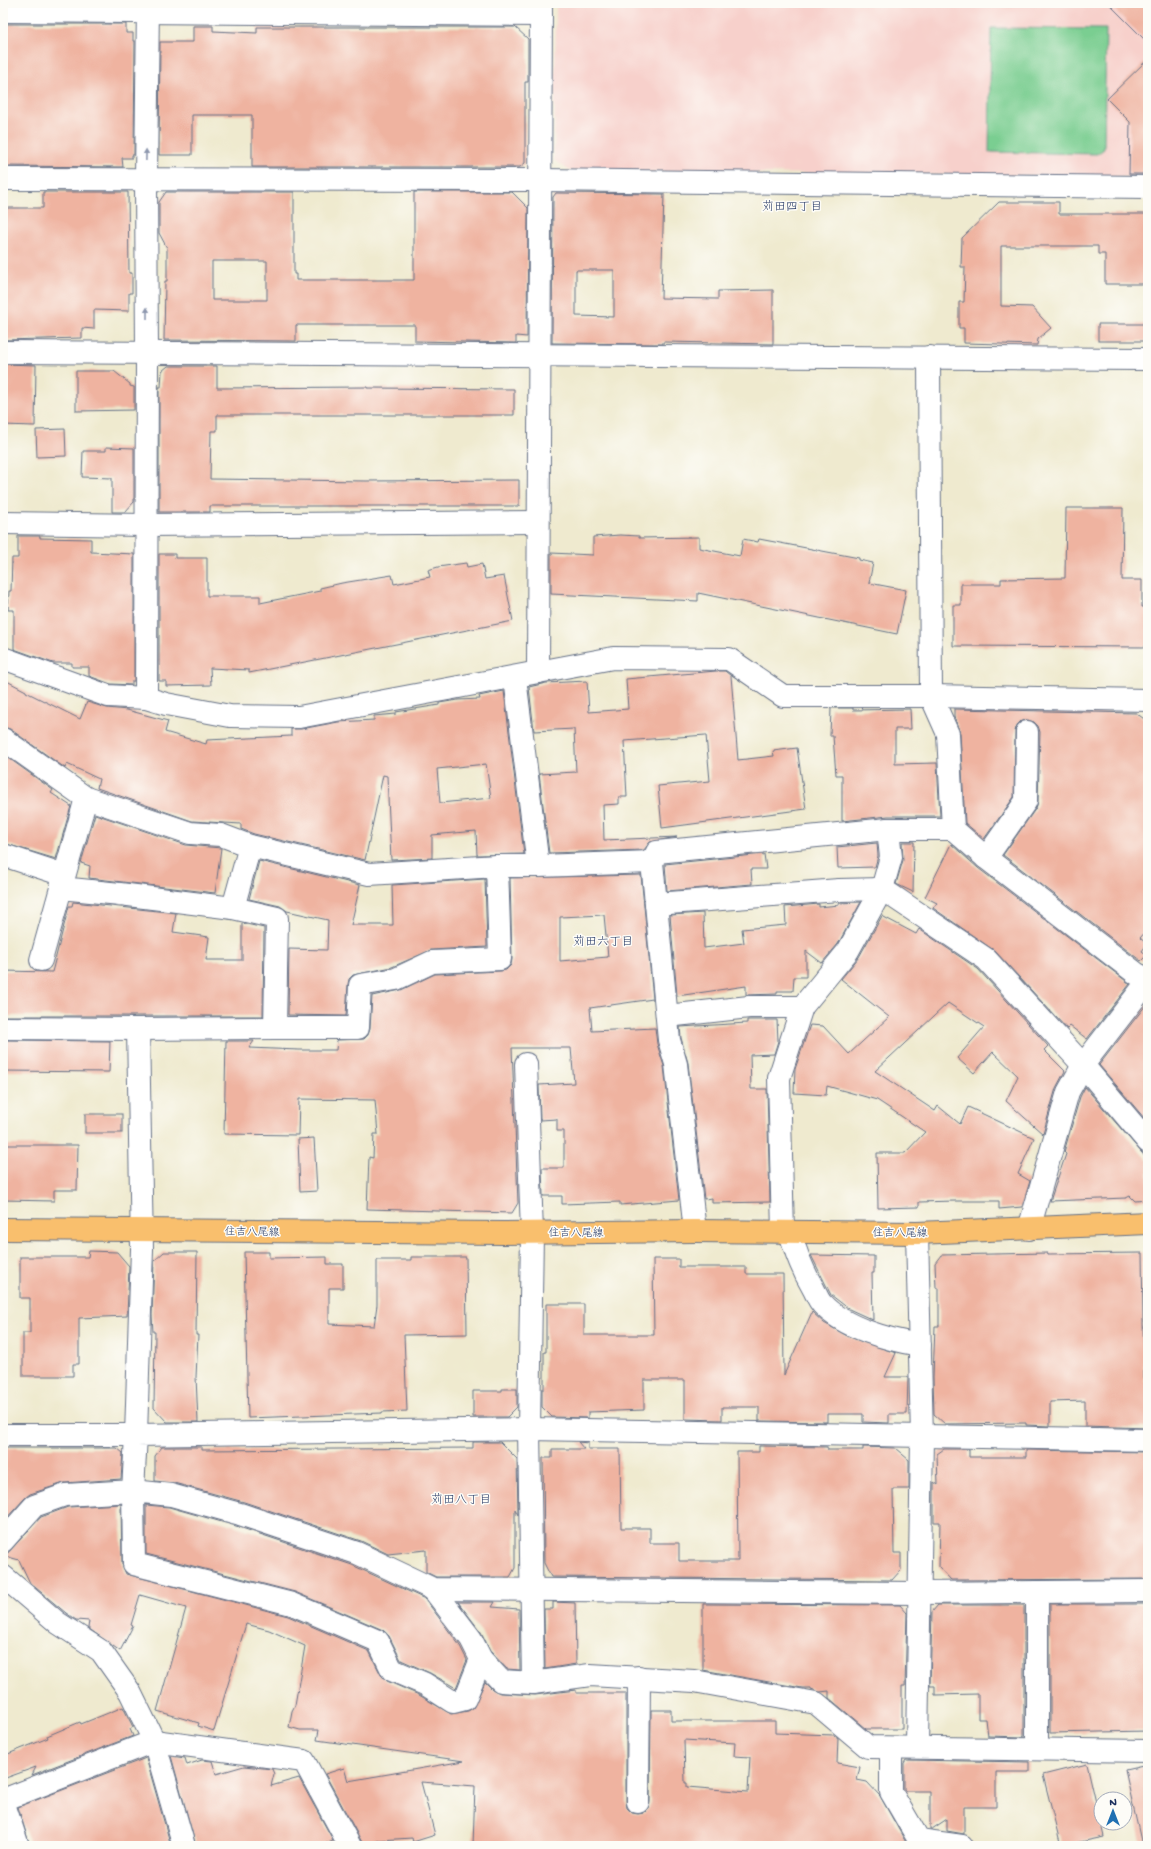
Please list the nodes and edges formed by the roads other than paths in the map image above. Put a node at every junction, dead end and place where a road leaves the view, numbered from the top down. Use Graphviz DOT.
graph roads {
  1 [pos="148,7"];
  2 [pos="541,9"];
  3 [pos="3,11"];
  4 [pos="3,179"];
  5 [pos="146,180"];
  6 [pos="540,180"];
  7 [pos="1148,187"];
  8 [pos="3,352"];
  9 [pos="147,352"];
  10 [pos="540,354"];
  11 [pos="929,357"];
  12 [pos="1148,359"];
  13 [pos="538,522"];
  14 [pos="3,523"];
  15 [pos="146,525"];
  16 [pos="3,658"];
  17 [pos="538,672"];
  18 [pos="515,678"];
  19 [pos="931,696"];
  20 [pos="146,698"];
  21 [pos="1148,700"];
  22 [pos="1027,732"];
  23 [pos="3,739"];
  24 [pos="86,798"];
  25 [pos="888,829"];
  26 [pos="953,829"];
  27 [pos="250,846"];
  28 [pos="3,854"];
  29 [pos="986,858"];
  30 [pos="652,862"];
  31 [pos="497,866"];
  32 [pos="538,866"];
  33 [pos="62,882"];
  34 [pos="882,889"];
  35 [pos="656,904"];
  36 [pos="233,908"];
  37 [pos="41,960"];
  38 [pos="1148,980"];
  39 [pos="802,1007"];
  40 [pos="667,1016"];
  41 [pos="3,1028"];
  42 [pos="275,1028"];
  43 [pos="138,1029"];
  44 [pos="526,1064"];
  45 [pos="1083,1065"];
  46 [pos="1148,1142"];
  47 [pos="1148,1223"];
  48 [pos="3,1229"];
  49 [pos="1029,1229"];
  50 [pos="141,1230"];
  51 [pos="695,1232"];
  52 [pos="786,1232"];
  53 [pos="532,1233"];
  54 [pos="917,1233"];
  55 [pos="920,1345"];
  56 [pos="529,1429"];
  57 [pos="3,1435"];
  58 [pos="136,1435"];
  59 [pos="922,1437"];
  60 [pos="1148,1440"];
  61 [pos="133,1491"];
  62 [pos="3,1541"];
  63 [pos="3,1576"];
  64 [pos="433,1589"];
  65 [pos="532,1590"];
  66 [pos="1148,1591"];
  67 [pos="1037,1592"];
  68 [pos="919,1593"];
  69 [pos="481,1659"];
  70 [pos="639,1677"];
  71 [pos="533,1683"];
  72 [pos="154,1741"];
  73 [pos="917,1747"];
  74 [pos="891,1748"];
  75 [pos="1037,1749"];
  76 [pos="1148,1751"];
  77 [pos="3,1800"];
  78 [pos="638,1802"];
  79 [pos="18,1846"];
  80 [pos="184,1846"];
  81 [pos="350,1846"];
  82 [pos="962,1846"];
  1 -- 2 [label="street"];
  1 -- 3 [label="street"];
  5 -- 1 [label="street, one-way"];
  2 -- 6 [label="street"];
  4 -- 5 [label="street"];
  5 -- 6 [label="street"];
  9 -- 5 [label="street, one-way"];
  6 -- 7 [label="street"];
  6 -- 10 [label="street"];
  8 -- 9 [label="street"];
  9 -- 10 [label="street"];
  9 -- 15 [label="street"];
  10 -- 11 [label="street"];
  10 -- 13 [label="street"];
  11 -- 12 [label="street"];
  11 -- 19 [label="street"];
  13 -- 15 [label="street"];
  13 -- 17 [label="street"];
  14 -- 15 [label="street"];
  15 -- 20 [label="street"];
  16 -- 20 [label="street"];
  17 -- 18 [label="street"];
  17 -- 19 [label="street"];
  18 -- 20 [label="street"];
  18 -- 32 [label="street"];
  19 -- 21 [label="street"];
  19 -- 26 [label="street"];
  22 -- 29 [label="street"];
  23 -- 24 [label="street"];
  24 -- 27 [label="street"];
  24 -- 33 [label="street"];
  25 -- 26 [label="street"];
  25 -- 30 [label="street"];
  25 -- 34 [label="street"];
  26 -- 29 [label="street"];
  27 -- 31 [label="street"];
  27 -- 36 [label="street"];
  28 -- 33 [label="street"];
  29 -- 38 [label="street"];
  30 -- 32 [label="street"];
  30 -- 35 [label="street"];
  31 -- 32 [label="street"];
  31 -- 42 [label="street"];
  33 -- 36 [label="street"];
  33 -- 37 [label="street"];
  34 -- 35 [label="street"];
  34 -- 39 [label="street"];
  34 -- 45 [label="street"];
  35 -- 40 [label="street"];
  36 -- 42 [label="street"];
  38 -- 45 [label="street"];
  39 -- 40 [label="street"];
  39 -- 52 [label="street"];
  40 -- 51 [label="street"];
  41 -- 43 [label="street"];
  42 -- 43 [label="street"];
  43 -- 50 [label="street"];
  44 -- 53 [label="street"];
  45 -- 46 [label="street"];
  45 -- 49 [label="street"];
  47 -- 49 [label="main road, 住吉八尾線"];
  48 -- 50 [label="main road, 住吉八尾線"];
  49 -- 54 [label="main road, 住吉八尾線"];
  50 -- 53 [label="main road, 住吉八尾線"];
  50 -- 58 [label="street"];
  51 -- 52 [label="main road, 住吉八尾線"];
  51 -- 53 [label="main road, 住吉八尾線"];
  52 -- 54 [label="main road, 住吉八尾線"];
  52 -- 55 [label="street"];
  53 -- 56 [label="street"];
  54 -- 55 [label="street"];
  55 -- 59 [label="street"];
  56 -- 58 [label="street"];
  56 -- 59 [label="street"];
  56 -- 65 [label="street"];
  57 -- 58 [label="street"];
  58 -- 61 [label="street"];
  59 -- 60 [label="street"];
  59 -- 68 [label="street"];
  61 -- 62 [label="street"];
  61 -- 64 [label="street"];
  61 -- 69 [label="street"];
  63 -- 72 [label="street"];
  64 -- 65 [label="street"];
  64 -- 69 [label="street"];
  65 -- 68 [label="street"];
  65 -- 71 [label="street"];
  66 -- 67 [label="street"];
  67 -- 68 [label="street"];
  67 -- 75 [label="street"];
  68 -- 73 [label="street"];
  69 -- 71 [label="street"];
  70 -- 71 [label="street"];
  70 -- 74 [label="street"];
  70 -- 78 [label="street"];
  72 -- 77 [label="street"];
  72 -- 80 [label="street"];
  72 -- 81 [label="street"];
  73 -- 74 [label="street"];
  73 -- 75 [label="street"];
  74 -- 82 [label="street"];
  75 -- 76 [label="street"];
  77 -- 79 [label="street"];
}
